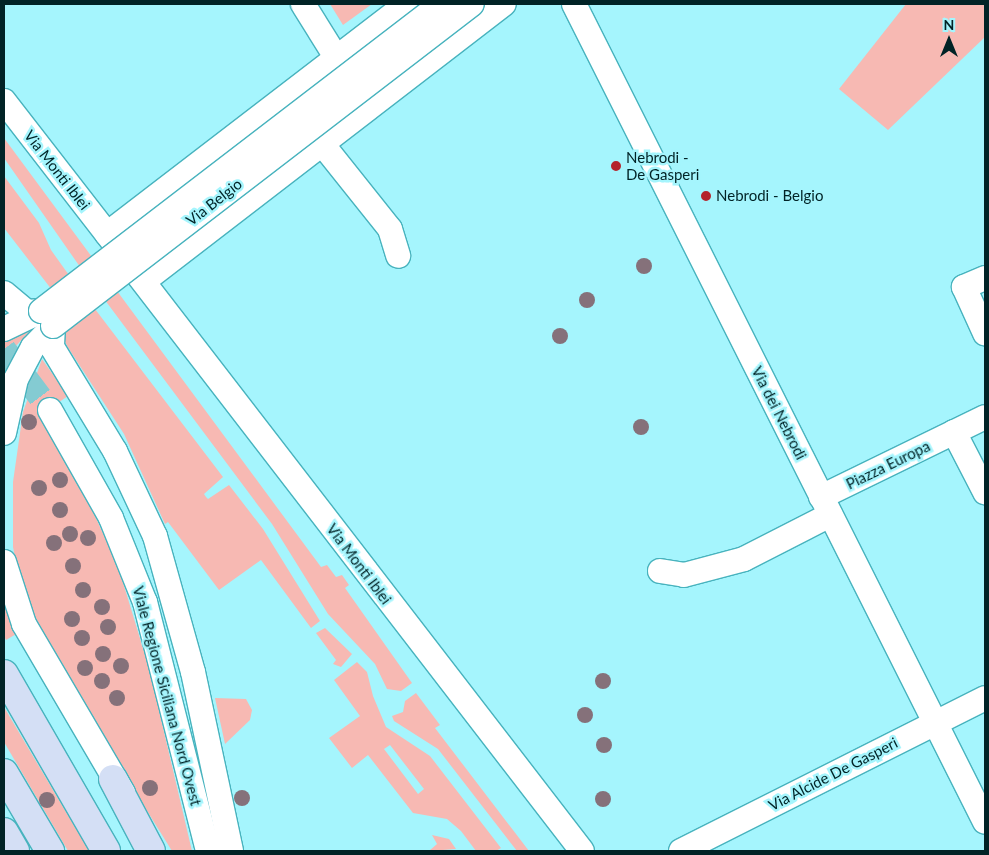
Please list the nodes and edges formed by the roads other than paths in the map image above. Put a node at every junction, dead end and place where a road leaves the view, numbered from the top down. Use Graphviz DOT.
graph roads {
  1 [pos="303,4"];
  2 [pos="407,4"];
  3 [pos="441,4"];
  4 [pos="472,4"];
  5 [pos="504,4"];
  6 [pos="574,4"];
  7 [pos="336,57"];
  8 [pos="4,101"];
  9 [pos="323,145"];
  10 [pos="398,256"];
  11 [pos="141,278"];
  12 [pos="985,278"];
  13 [pos="4,292"];
  14 [pos="47,318"];
  15 [pos="4,329"];
  16 [pos="985,333"];
  17 [pos="50,410"];
  18 [pos="985,417"];
  19 [pos="954,432"];
  20 [pos="4,433"];
  21 [pos="985,492"];
  22 [pos="826,506"];
  23 [pos="4,562"];
  24 [pos="660,571"];
  25 [pos="4,674"];
  26 [pos="985,698"];
  27 [pos="935,723"];
  28 [pos="4,773"];
  29 [pos="113,779"];
  30 [pos="985,822"];
  31 [pos="4,832"];
  32 [pos="15,851"];
  33 [pos="50,851"];
  34 [pos="106,851"];
  35 [pos="151,851"];
  36 [pos="161,851"];
  37 [pos="208,851"];
  38 [pos="231,851"];
  39 [pos="582,851"];
  40 [pos="681,851"];
  1 -- 7 [label="street"];
  2 -- 7 [label="street"];
  3 -- 14 [label="street, Via Belgio, bridge"];
  4 -- 14 [label="street, Via Belgio, bridge"];
  5 -- 9 [label="street, Via Belgio"];
  6 -- 22 [label="street, Via dei Nebrodi"];
  7 -- 8 [label="street, Via Monti Iblei"];
  9 -- 10 [label="street"];
  9 -- 11 [label="street, Via Belgio"];
  11 -- 39 [label="street, Via Monti Iblei"];
  12 -- 16 [label="street"];
  13 -- 14 [label="street"];
  14 -- 15 [label="street, Via Belgio"];
  14 -- 20 [label="street, Via Belgio"];
  14 -- 38 [label="street"];
  17 -- 37 [label="street, Viale Regione Siciliana Nord Ovest"];
  18 -- 19 [label="street, Piazza Europa"];
  19 -- 21 [label="street"];
  19 -- 22 [label="street, Piazza Europa"];
  22 -- 24 [label="street, Piazza Europa"];
  22 -- 27 [label="street, Via dei Nebrodi"];
  23 -- 29 [label="street"];
  25 -- 34 [label="main road"];
  26 -- 27 [label="street, Via Alcide De Gasperi"];
  27 -- 30 [label="street, Via dei Nebrodi"];
  27 -- 40 [label="street, Via Alcide De Gasperi"];
  28 -- 33 [label="main road"];
  29 -- 35 [label="main road"];
  29 -- 36 [label="street"];
  31 -- 32 [label="main road"];
}
